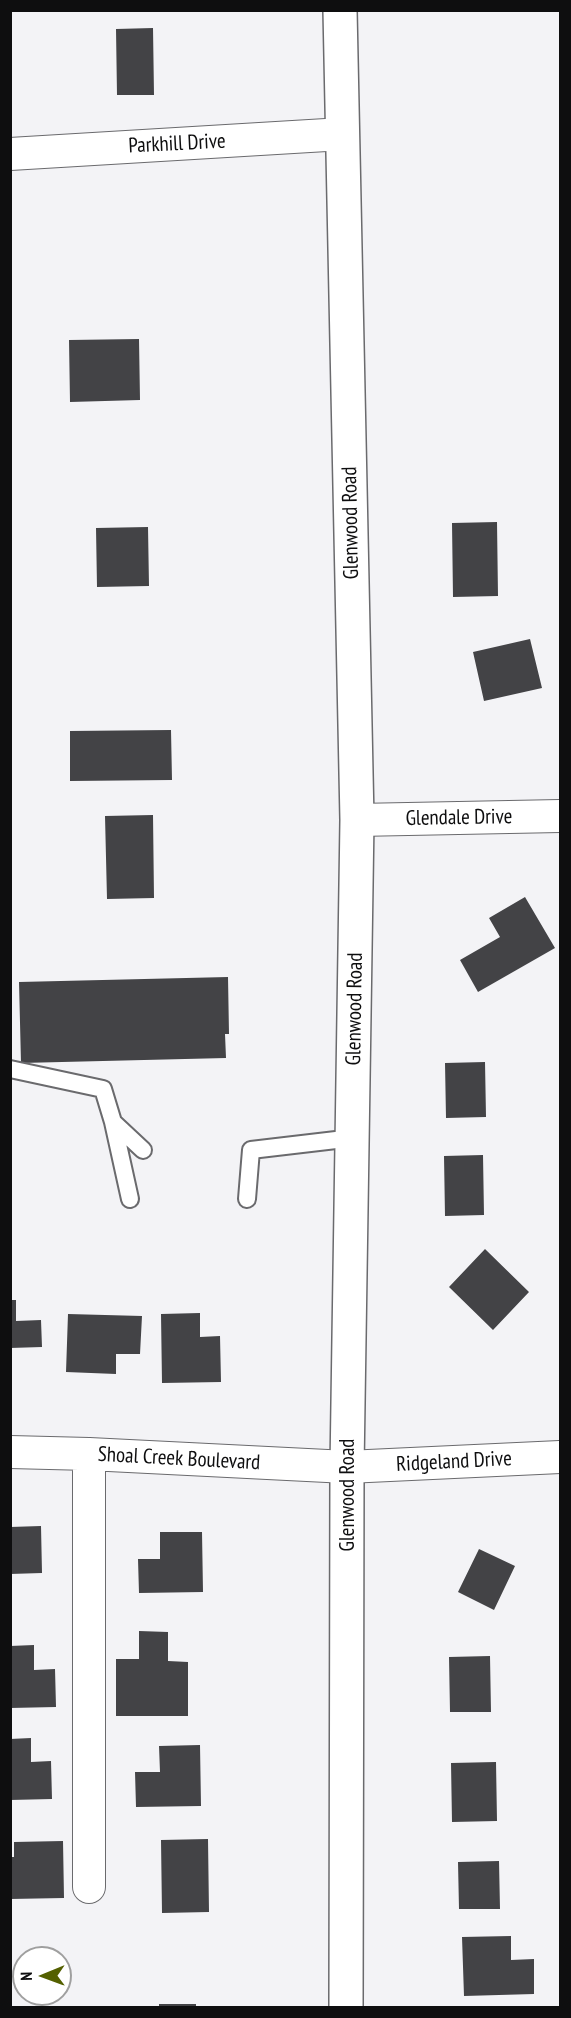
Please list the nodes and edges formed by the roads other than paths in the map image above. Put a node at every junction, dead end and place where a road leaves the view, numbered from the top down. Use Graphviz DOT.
graph roads {
  1 [pos="340,10"];
  2 [pos="342,134"];
  3 [pos="10,154"];
  4 [pos="561,816"];
  5 [pos="357,820"];
  6 [pos="10,1069"];
  7 [pos="113,1122"];
  8 [pos="353,1138"];
  9 [pos="143,1150"];
  10 [pos="130,1199"];
  11 [pos="247,1199"];
  12 [pos="10,1452"];
  13 [pos="89,1454"];
  14 [pos="561,1457"];
  15 [pos="347,1467"];
  16 [pos="89,1887"];
  17 [pos="346,2007"];
  1 -- 2 [label="main road, Glenwood Road"];
  2 -- 3 [label="street, Parkhill Drive"];
  2 -- 5 [label="main road, Glenwood Road"];
  4 -- 5 [label="street, Glendale Drive"];
  5 -- 8 [label="main road, Glenwood Road"];
  6 -- 7 [label="lane"];
  7 -- 9 [label="lane"];
  7 -- 10 [label="lane"];
  8 -- 11 [label="lane"];
  8 -- 15 [label="main road, Glenwood Road"];
  12 -- 13 [label="street, Shoal Creek Boulevard"];
  13 -- 15 [label="street, Shoal Creek Boulevard"];
  13 -- 16 [label="street"];
  14 -- 15 [label="street, Ridgeland Drive"];
  15 -- 17 [label="main road, Glenwood Road"];
}
